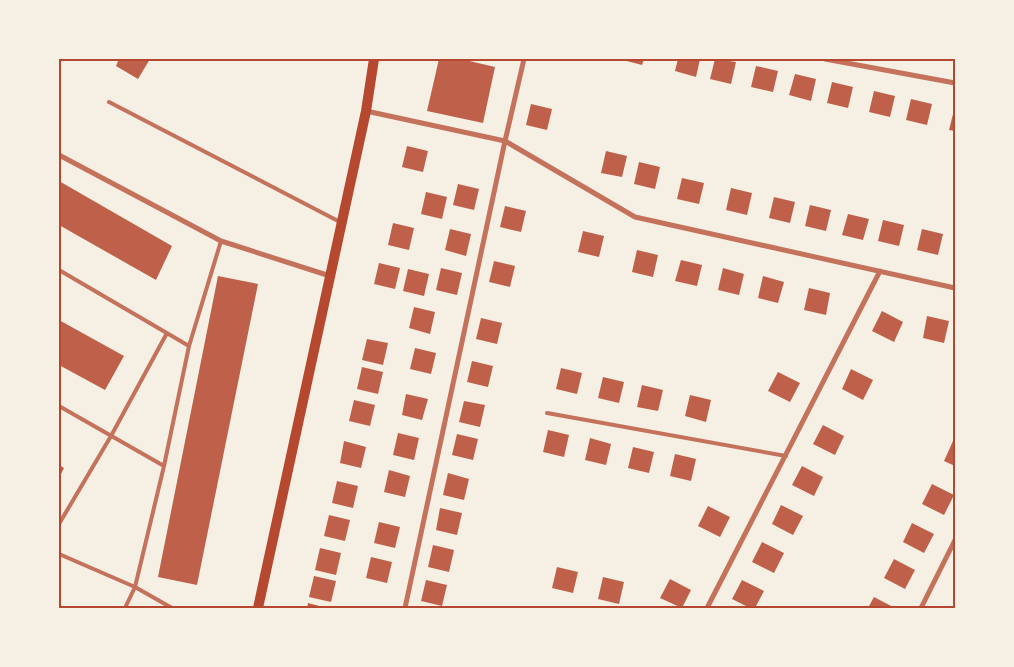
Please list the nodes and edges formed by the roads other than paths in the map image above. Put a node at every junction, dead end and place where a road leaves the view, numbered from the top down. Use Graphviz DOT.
graph roads {
  1 [pos="374,59"];
  2 [pos="524,59"];
  3 [pos="825,59"];
  4 [pos="955,83"];
  5 [pos="109,102"];
  6 [pos="366,111"];
  7 [pos="505,141"];
  8 [pos="59,155"];
  9 [pos="342,223"];
  10 [pos="221,241"];
  11 [pos="59,270"];
  12 [pos="880,271"];
  13 [pos="330,276"];
  14 [pos="955,288"];
  15 [pos="167,333"];
  16 [pos="189,346"];
  17 [pos="59,406"];
  18 [pos="547,413"];
  19 [pos="111,436"];
  20 [pos="786,456"];
  21 [pos="164,466"];
  22 [pos="59,524"];
  23 [pos="955,540"];
  24 [pos="59,554"];
  25 [pos="135,587"];
  26 [pos="125,608"];
  27 [pos="172,608"];
  28 [pos="258,608"];
  29 [pos="405,608"];
  30 [pos="707,608"];
  31 [pos="921,608"];
  1 -- 6 [label="main road"];
  2 -- 7 [label="street"];
  3 -- 4 [label="street"];
  5 -- 9 [label="lane"];
  6 -- 7 [label="street"];
  6 -- 9 [label="main road"];
  7 -- 12 [label="street"];
  7 -- 29 [label="street"];
  8 -- 10 [label="street"];
  9 -- 13 [label="main road"];
  10 -- 13 [label="street"];
  10 -- 16 [label="lane"];
  11 -- 15 [label="lane"];
  12 -- 14 [label="street"];
  12 -- 20 [label="street"];
  13 -- 28 [label="main road"];
  15 -- 16 [label="lane"];
  15 -- 19 [label="lane"];
  16 -- 21 [label="lane"];
  17 -- 19 [label="lane"];
  18 -- 20 [label="lane"];
  19 -- 21 [label="lane"];
  19 -- 22 [label="lane"];
  20 -- 30 [label="street"];
  21 -- 25 [label="lane"];
  23 -- 31 [label="street"];
  24 -- 25 [label="lane"];
  25 -- 26 [label="lane"];
  25 -- 27 [label="lane"];
}
